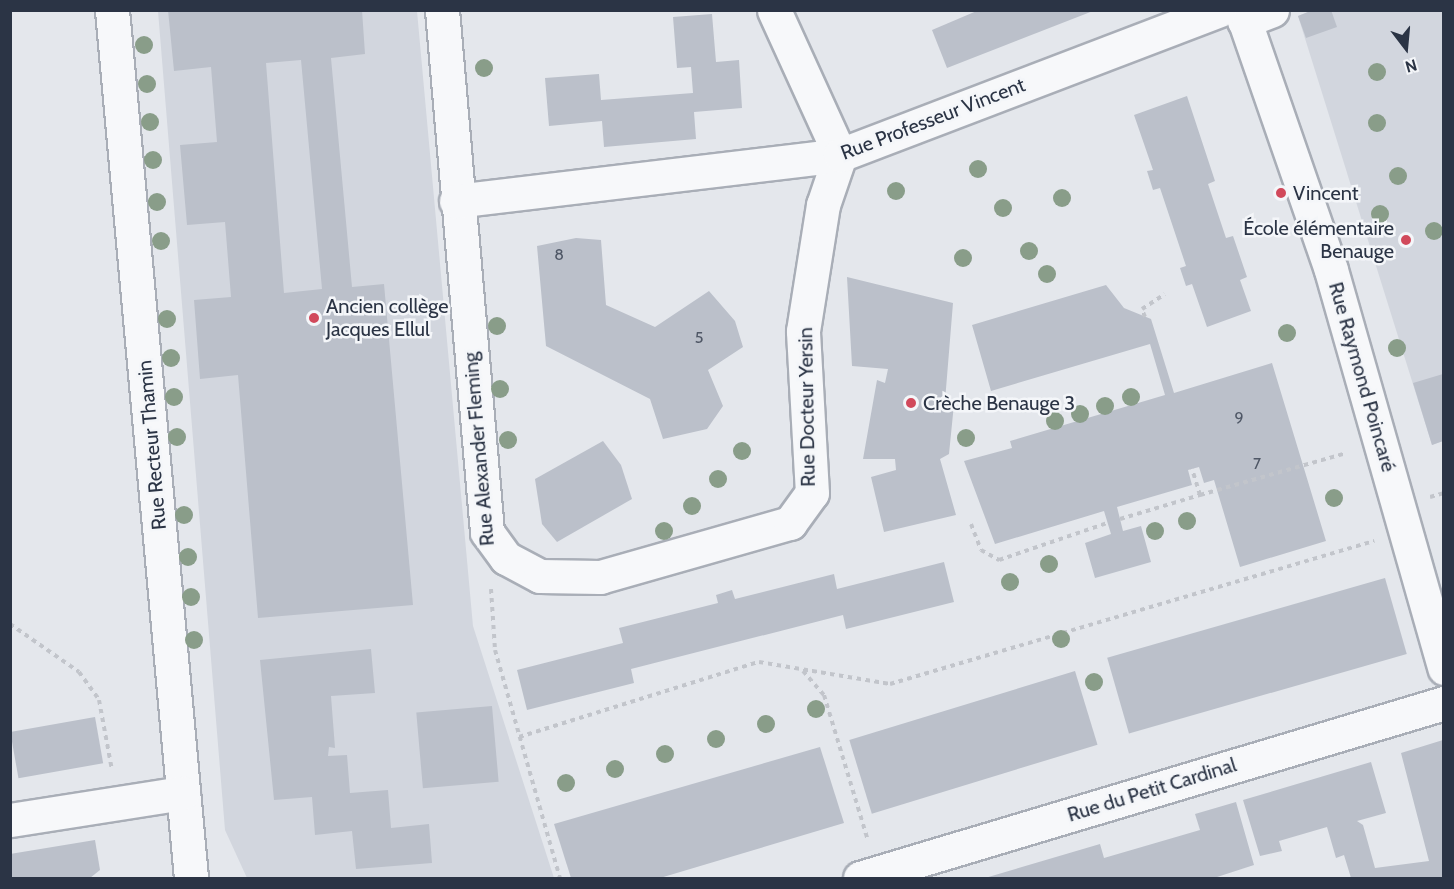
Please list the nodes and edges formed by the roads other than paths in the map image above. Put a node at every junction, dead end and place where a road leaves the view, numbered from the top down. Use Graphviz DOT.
graph roads {
  1 [pos="112,10"];
  2 [pos="442,10"];
  3 [pos="774,10"];
  4 [pos="1244,13"];
  5 [pos="840,155"];
  6 [pos="456,201"];
  7 [pos="487,532"];
  8 [pos="1443,669"];
  9 [pos="1443,703"];
  10 [pos="183,793"];
  11 [pos="10,820"];
  12 [pos="869,876"];
  13 [pos="191,879"];
  1 -- 10 [label="street, Rue Recteur Thamin"];
  2 -- 6 [label="street, Rue Alexander Fleming"];
  3 -- 5 [label="street"];
  4 -- 5 [label="street, Rue Professeur Vincent"];
  4 -- 8 [label="street, Rue Raymond Poincaré"];
  5 -- 6 [label="street, Rue Professeur Vincent"];
  5 -- 7 [label="street, Rue Docteur Yersin"];
  6 -- 7 [label="street, Rue Alexander Fleming"];
  9 -- 12 [label="street, Rue du Petit Cardinal"];
  10 -- 11 [label="street"];
  10 -- 13 [label="street, Rue Recteur Thamin"];
}
